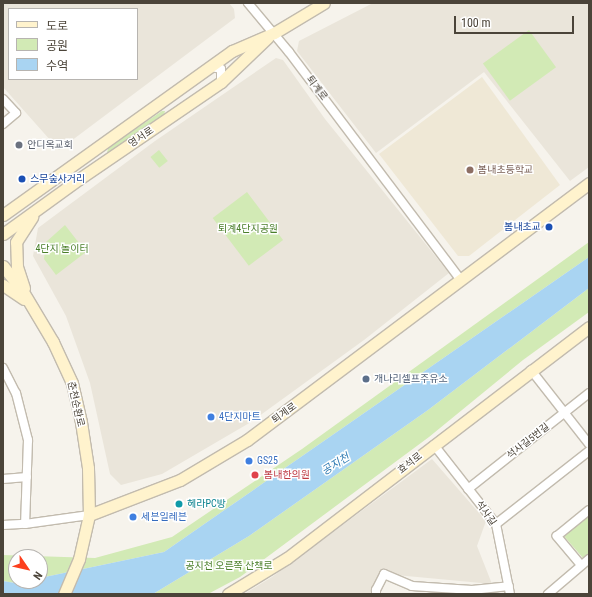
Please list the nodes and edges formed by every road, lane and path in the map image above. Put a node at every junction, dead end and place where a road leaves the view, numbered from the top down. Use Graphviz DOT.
graph roads {
  1 [pos="248,3"];
  2 [pos="324,3"];
  3 [pos="274,32"];
  4 [pos="211,67"];
  5 [pos="221,82"];
  6 [pos="3,99"];
  7 [pos="3,124"];
  8 [pos="50,181"];
  9 [pos="589,183"];
  10 [pos="58,194"];
  11 [pos="36,210"];
  12 [pos="3,215"];
  13 [pos="3,234"];
  14 [pos="3,266"];
  15 [pos="460,279"];
  16 [pos="3,285"];
  17 [pos="28,302"];
  18 [pos="589,327"];
  19 [pos="3,368"];
  20 [pos="531,370"];
  21 [pos="589,393"];
  22 [pos="564,412"];
  23 [pos="589,444"];
  24 [pos="434,445"];
  25 [pos="589,451"];
  26 [pos="27,477"];
  27 [pos="3,479"];
  28 [pos="468,489"];
  29 [pos="589,510"];
  30 [pos="89,515"];
  31 [pos="25,524"];
  32 [pos="496,524"];
  33 [pos="3,525"];
  34 [pos="589,559"];
  35 [pos="581,565"];
  36 [pos="510,590"];
  37 [pos="64,594"];
  38 [pos="228,594"];
  39 [pos="376,594"];
  40 [pos="548,594"];
  1 -- 3 [label="street, 퇴계로"];
  2 -- 3 [label="street, 영서로"];
  3 -- 4 [label="street, 영서로"];
  3 -- 5 [label="street, 영서로"];
  3 -- 15 [label="street, 퇴계로"];
  4 -- 5 [label="street"];
  4 -- 8 [label="street, 영서로"];
  5 -- 10 [label="street, 영서로"];
  6 -- 7 [label="street"];
  8 -- 10 [label="street"];
  8 -- 12 [label="street, 영서로"];
  9 -- 15 [label="street, 퇴계로"];
  10 -- 11 [label="street, 영서로"];
  11 -- 13 [label="street, 영서로"];
  11 -- 17 [label="street"];
  14 -- 17 [label="street, 춘천순환로"];
  15 -- 30 [label="street, 퇴계로"];
  16 -- 17 [label="street"];
  17 -- 30 [label="street, 춘천순환로"];
  18 -- 20 [label="street, 효석로"];
  19 -- 26 [label="street"];
  20 -- 22 [label="street"];
  20 -- 24 [label="street, 효석로"];
  21 -- 22 [label="street, 석사길5번길"];
  22 -- 23 [label="street"];
  22 -- 28 [label="street, 석사길5번길"];
  24 -- 28 [label="street, 석사길"];
  24 -- 38 [label="street, 효석로"];
  25 -- 32 [label="street"];
  26 -- 27 [label="street"];
  26 -- 31 [label="street"];
  28 -- 32 [label="street, 석사길"];
  29 -- 35 [label="street"];
  30 -- 31 [label="street"];
  30 -- 37 [label="street, 춘천순환로"];
  31 -- 33 [label="street"];
  32 -- 36 [label="street, 석사길"];
  34 -- 35 [label="street"];
  35 -- 40 [label="street"];
  36 -- 39 [label="street"];
}
